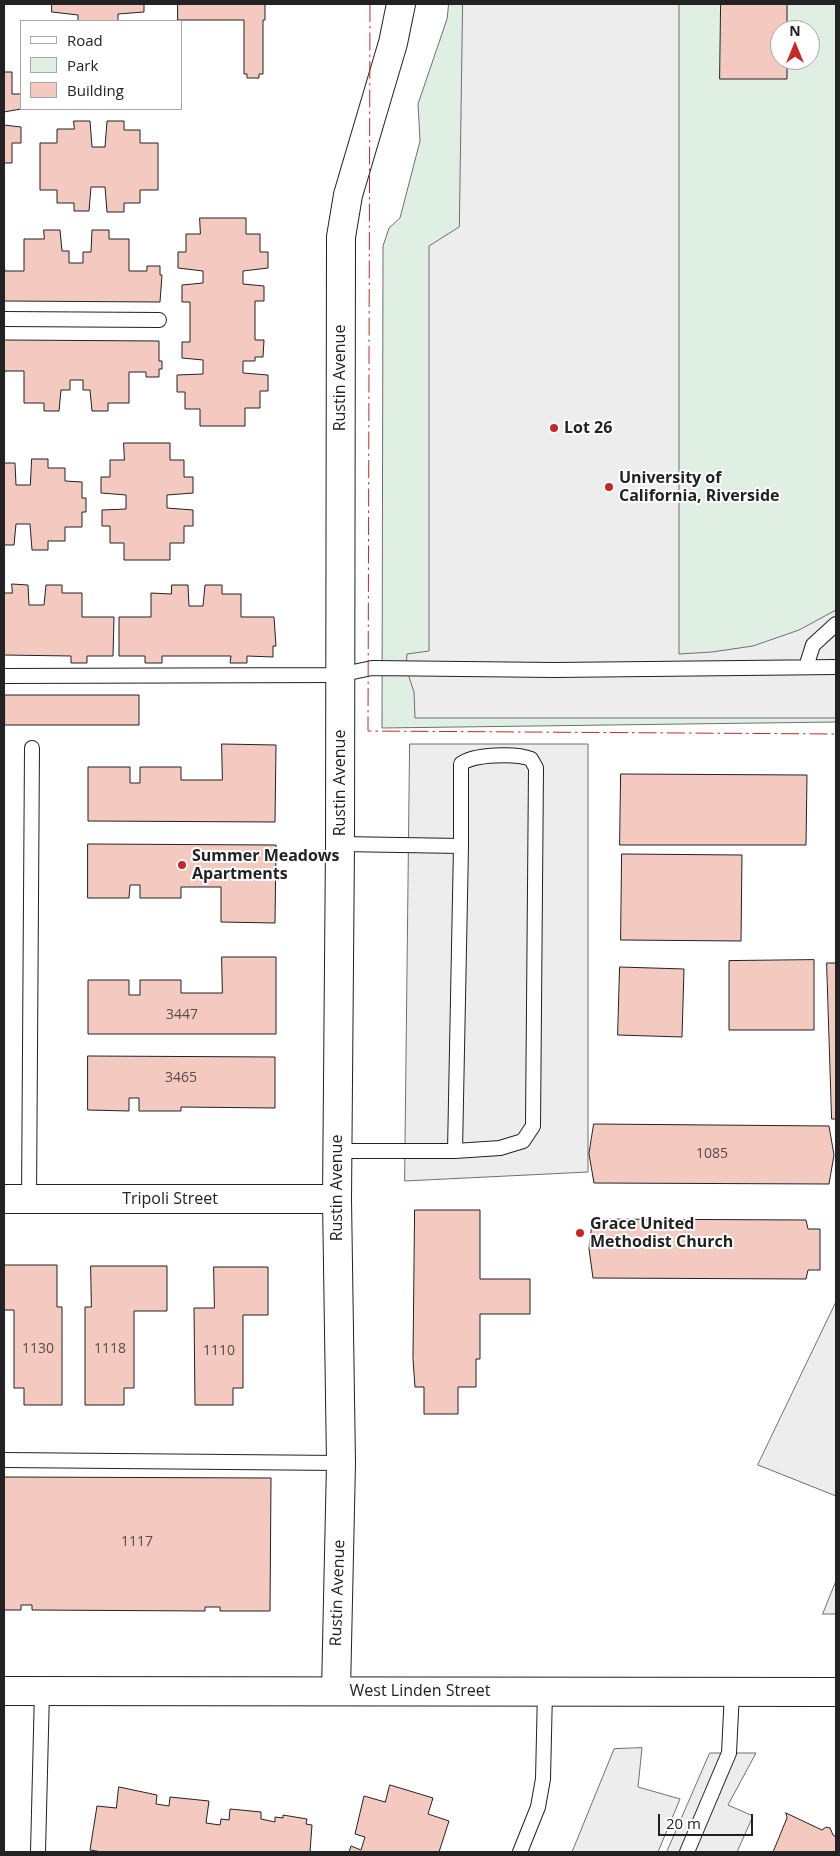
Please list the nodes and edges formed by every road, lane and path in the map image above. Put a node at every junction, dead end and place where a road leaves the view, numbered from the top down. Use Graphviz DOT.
graph roads {
  1 [pos="400,4"];
  2 [pos="4,319"];
  3 [pos="159,320"];
  4 [pos="836,624"];
  5 [pos="806,667"];
  6 [pos="836,667"];
  7 [pos="340,675"];
  8 [pos="4,676"];
  9 [pos="32,748"];
  10 [pos="340,844"];
  11 [pos="461,846"];
  12 [pos="337,1151"];
  13 [pos="455,1151"];
  14 [pos="337,1199"];
  15 [pos="16,1200"];
  16 [pos="4,1460"];
  17 [pos="341,1464"];
  18 [pos="4,1691"];
  19 [pos="42,1691"];
  20 [pos="336,1691"];
  21 [pos="545,1691"];
  22 [pos="732,1692"];
  23 [pos="836,1692"];
  24 [pos="38,1852"];
  25 [pos="520,1852"];
  26 [pos="686,1852"];
  1 -- 7 [label="street, Rustin Avenue"];
  2 -- 3 [label="lane"];
  4 -- 5 [label="lane"];
  5 -- 6 [label="lane"];
  5 -- 7 [label="lane"];
  7 -- 8 [label="lane"];
  7 -- 10 [label="street, Rustin Avenue"];
  9 -- 15 [label="lane"];
  10 -- 11 [label="lane"];
  10 -- 12 [label="street, Rustin Avenue"];
  11 -- 13 [label="lane"];
  11 -- 13 [label="lane"];
  12 -- 13 [label="lane"];
  12 -- 14 [label="street, Rustin Avenue"];
  14 -- 15 [label="street, Tripoli Street"];
  14 -- 17 [label="street, Rustin Avenue"];
  16 -- 17 [label="lane"];
  17 -- 20 [label="street, Rustin Avenue"];
  18 -- 19 [label="street, West Linden Street"];
  19 -- 20 [label="street, West Linden Street"];
  19 -- 24 [label="lane"];
  20 -- 21 [label="street, West Linden Street"];
  21 -- 22 [label="street, West Linden Street"];
  21 -- 25 [label="lane"];
  22 -- 23 [label="street, West Linden Street"];
  22 -- 26 [label="lane"];
}
